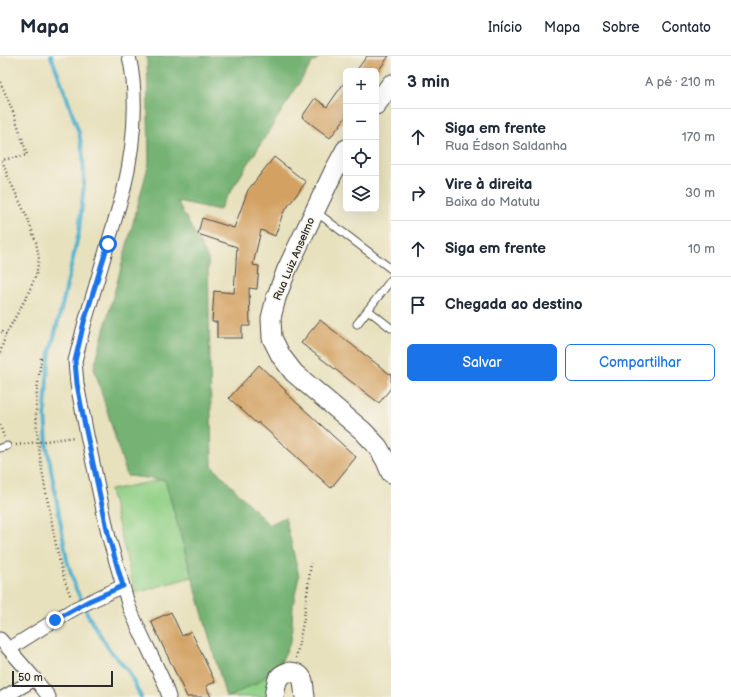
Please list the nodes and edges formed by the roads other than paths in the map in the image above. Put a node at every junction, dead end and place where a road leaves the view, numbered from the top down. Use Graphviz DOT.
graph roads {
  1 [pos="129,56"];
  2 [pos="391,84"];
  3 [pos="381,104"];
  4 [pos="343,155"];
  5 [pos="315,211"];
  6 [pos="391,269"];
  7 [pos="391,280"];
  8 [pos="368,310"];
  9 [pos="357,324"];
  10 [pos="391,328"];
  11 [pos="384,448"];
  12 [pos="391,473"];
  13 [pos="123,586"];
  14 [pos="0,639"];
  15 [pos="9,649"];
  16 [pos="35,679"];
  17 [pos="4,697"];
  18 [pos="48,697"];
  19 [pos="169,697"];
  20 [pos="274,697"];
  21 [pos="305,697"];
  1 -- 13 [label="street"];
  2 -- 3 [label="street"];
  4 -- 5 [label="street, Rua Luiz Anselmo"];
  5 -- 6 [label="lane"];
  5 -- 11 [label="street, Rua Luiz Anselmo"];
  7 -- 8 [label="lane"];
  8 -- 9 [label="lane"];
  8 -- 10 [label="lane"];
  11 -- 12 [label="street, Rua Luiz Anselmo"];
  13 -- 15 [label="street"];
  13 -- 19 [label="street"];
  14 -- 15 [label="street"];
  15 -- 16 [label="street"];
  16 -- 17 [label="street"];
  16 -- 18 [label="street"];
  20 -- 21 [label="street"];
}
